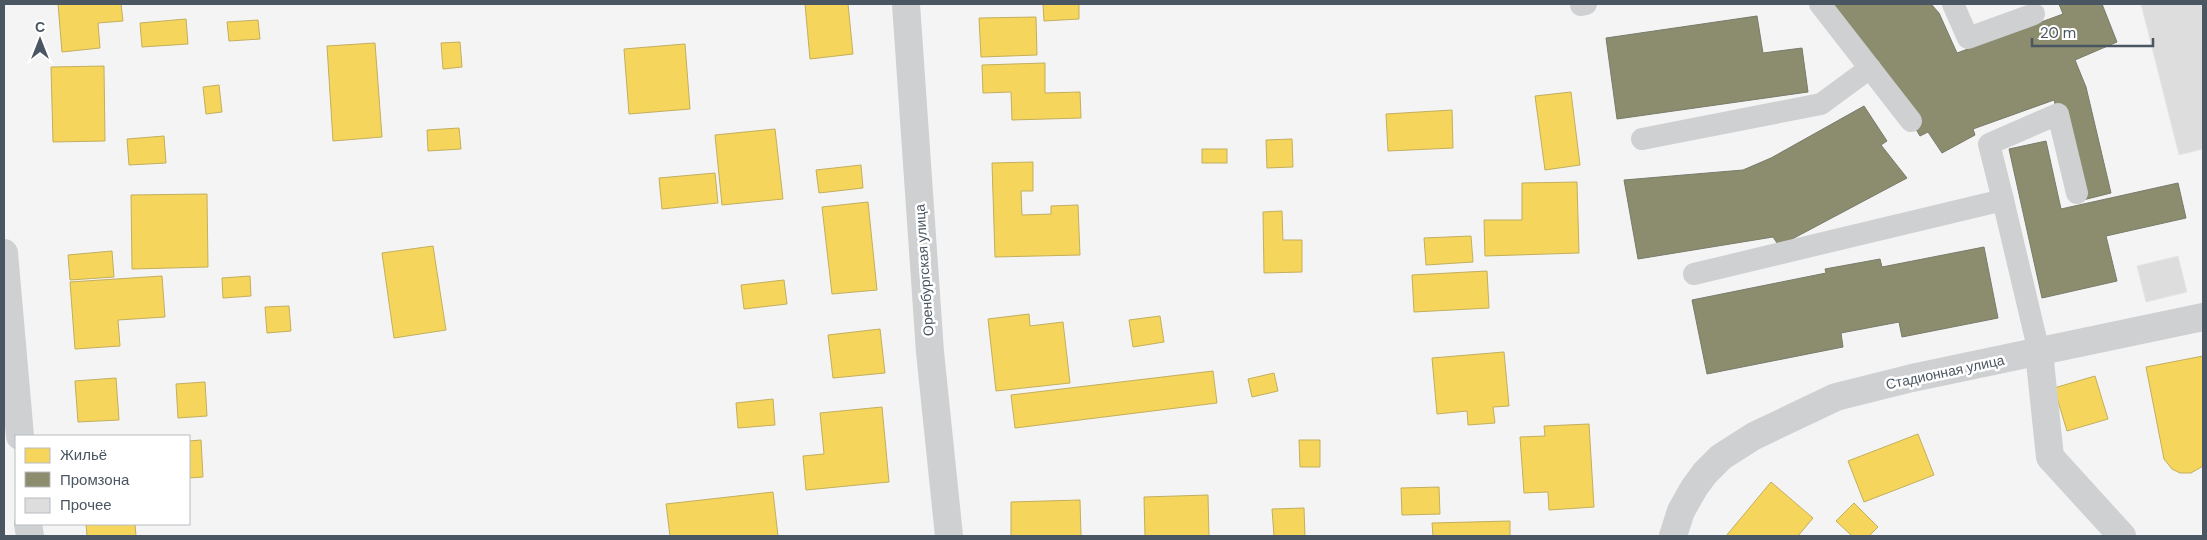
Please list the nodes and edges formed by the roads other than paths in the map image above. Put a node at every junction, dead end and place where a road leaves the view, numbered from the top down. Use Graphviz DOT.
graph roads {
  1 [pos="906,4"];
  2 [pos="1820,4"];
  3 [pos="1953,4"];
  4 [pos="2034,14"];
  5 [pos="1870,68"];
  6 [pos="1911,121"];
  7 [pos="1642,139"];
  8 [pos="2077,193"];
  9 [pos="2003,200"];
  10 [pos="4,253"];
  11 [pos="1694,274"];
  12 [pos="2203,317"];
  13 [pos="2039,352"];
  14 [pos="20,435"];
  15 [pos="949,536"];
  16 [pos="1673,536"];
  17 [pos="2122,536"];
  1 -- 15 [label="street, Оренбургская улица"];
  2 -- 5 [label="lane"];
  3 -- 4 [label="lane"];
  5 -- 6 [label="lane"];
  5 -- 7 [label="lane"];
  8 -- 9 [label="lane"];
  9 -- 11 [label="lane"];
  9 -- 13 [label="lane"];
  10 -- 14 [label="street"];
  12 -- 13 [label="street, Стадионная улица"];
  13 -- 16 [label="street, Стадионная улица"];
  13 -- 17 [label="street"];
}
